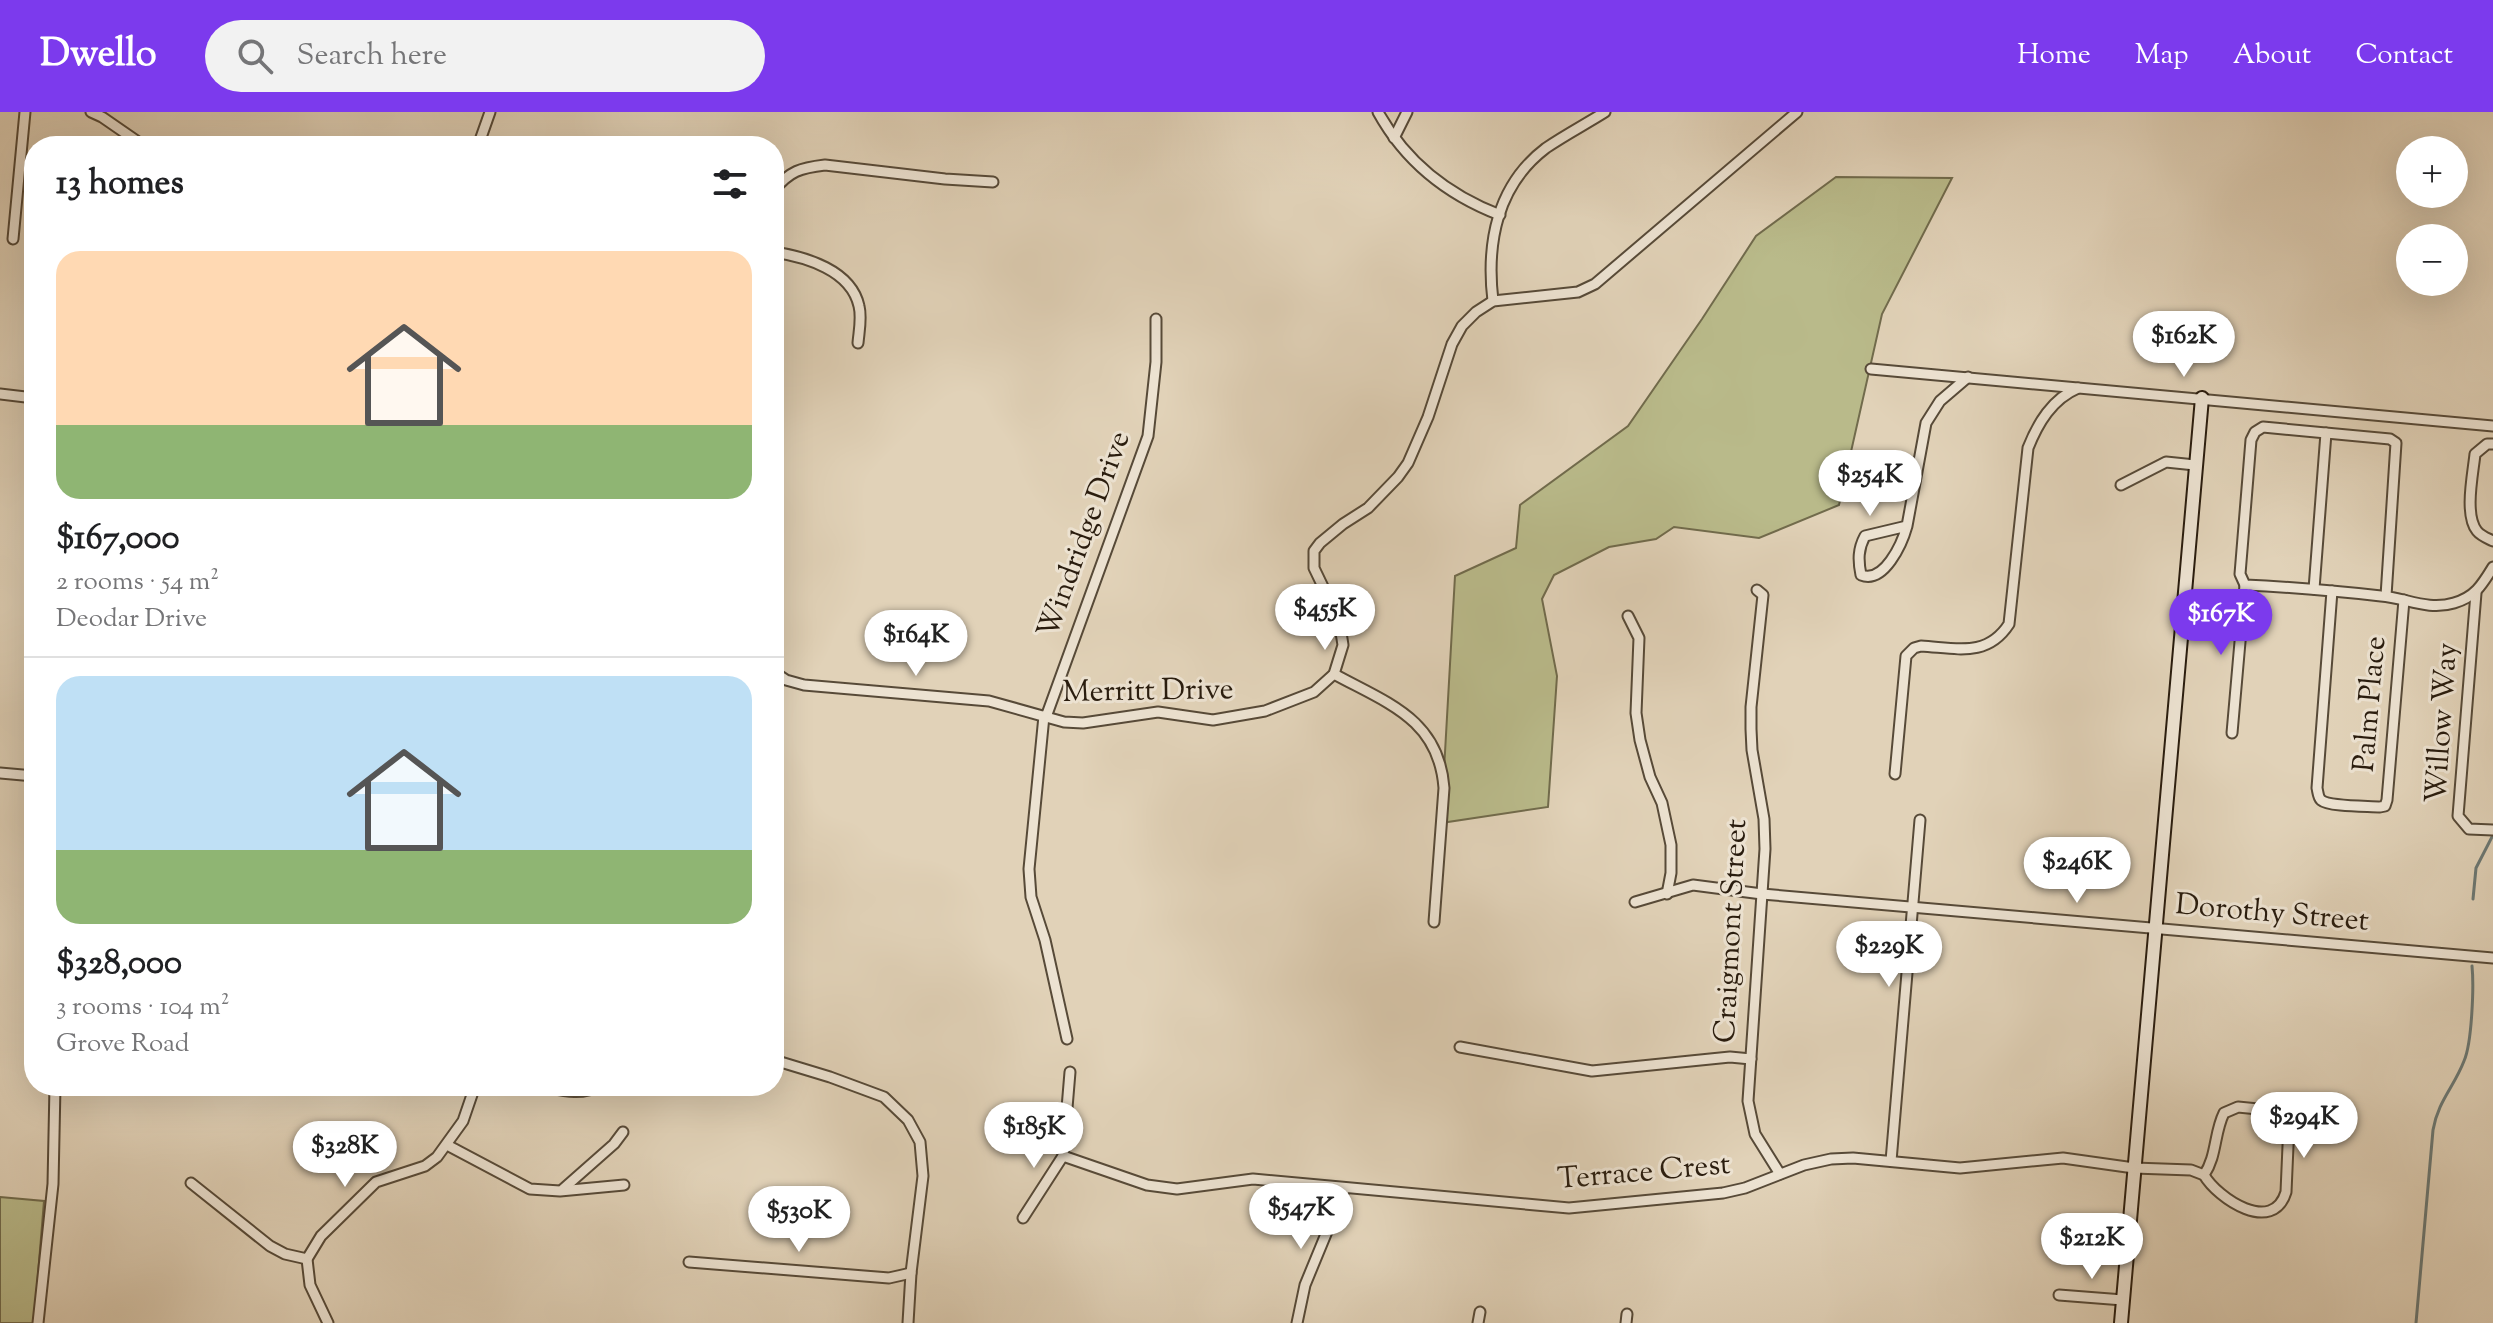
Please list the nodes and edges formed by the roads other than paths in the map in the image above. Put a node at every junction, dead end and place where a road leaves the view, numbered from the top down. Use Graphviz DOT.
graph roads {
  1 [pos="25,112"];
  2 [pos="91,112"];
  3 [pos="490,112"];
  4 [pos="1378,112"];
  5 [pos="1407,112"];
  6 [pos="1605,112"];
  7 [pos="1797,112"];
  8 [pos="130,136"];
  9 [pos="482,136"];
  10 [pos="1394,138"];
  11 [pos="784,179"];
  12 [pos="993,182"];
  13 [pos="1500,215"];
  14 [pos="13,239"];
  15 [pos="784,254"];
  16 [pos="1493,301"];
  17 [pos="1156,319"];
  18 [pos="858,343"];
  19 [pos="1871,369"];
  20 [pos="1968,377"];
  21 [pos="2081,387"];
  22 [pos="0,394"];
  23 [pos="24,397"];
  24 [pos="2202,398"];
  25 [pos="2493,426"];
  26 [pos="2326,433"];
  27 [pos="2493,444"];
  28 [pos="2195,465"];
  29 [pos="2121,485"];
  30 [pos="1907,526"];
  31 [pos="2493,541"];
  32 [pos="2492,571"];
  33 [pos="2245,585"];
  34 [pos="2314,589"];
  35 [pos="1757,590"];
  36 [pos="2332,591"];
  37 [pos="2476,593"];
  38 [pos="2386,596"];
  39 [pos="2404,600"];
  40 [pos="1628,616"];
  41 [pos="1334,674"];
  42 [pos="784,679"];
  43 [pos="1045,717"];
  44 [pos="2232,733"];
  45 [pos="0,773"];
  46 [pos="1895,774"];
  47 [pos="24,775"];
  48 [pos="1920,820"];
  49 [pos="2491,830"];
  50 [pos="1667,894"];
  51 [pos="1762,894"];
  52 [pos="1635,902"];
  53 [pos="1912,907"];
  54 [pos="1434,922"];
  55 [pos="2155,928"];
  56 [pos="2493,958"];
  57 [pos="1067,1039"];
  58 [pos="1460,1047"];
  59 [pos="1751,1059"];
  60 [pos="784,1063"];
  61 [pos="1070,1072"];
  62 [pos="55,1096"];
  63 [pos="472,1096"];
  64 [pos="623,1132"];
  65 [pos="447,1145"];
  66 [pos="1063,1156"];
  67 [pos="1891,1161"];
  68 [pos="2134,1168"];
  69 [pos="1780,1174"];
  70 [pos="2204,1175"];
  71 [pos="191,1183"];
  72 [pos="624,1185"];
  73 [pos="1345,1188"];
  74 [pos="560,1191"];
  75 [pos="1023,1218"];
  76 [pos="307,1259"];
  77 [pos="689,1262"];
  78 [pos="911,1273"];
  79 [pos="2059,1295"];
  80 [pos="2123,1300"];
  81 [pos="38,1323"];
  82 [pos="328,1323"];
  83 [pos="908,1323"];
  84 [pos="1297,1323"];
  85 [pos="2121,1323"];
  1 -- 14 [label="street"];
  2 -- 8 [label="street"];
  3 -- 9 [label="street"];
  4 -- 10 [label="street"];
  5 -- 10 [label="street"];
  6 -- 13 [label="street"];
  7 -- 16 [label="street"];
  10 -- 13 [label="street"];
  11 -- 12 [label="street"];
  13 -- 16 [label="street"];
  15 -- 18 [label="street"];
  16 -- 41 [label="street"];
  17 -- 43 [label="street, Windridge Drive"];
  19 -- 20 [label="street"];
  20 -- 21 [label="street"];
  20 -- 30 [label="street"];
  21 -- 24 [label="street"];
  21 -- 46 [label="street"];
  22 -- 23 [label="street"];
  24 -- 25 [label="street"];
  24 -- 28 [label="street"];
  26 -- 33 [label="street"];
  26 -- 34 [label="street"];
  26 -- 38 [label="street"];
  27 -- 31 [label="street"];
  28 -- 29 [label="street"];
  28 -- 55 [label="street"];
  30 -- 30 [label="street"];
  32 -- 37 [label="street"];
  33 -- 34 [label="street"];
  33 -- 44 [label="street"];
  34 -- 36 [label="street"];
  35 -- 51 [label="street, Craigmont Street"];
  36 -- 38 [label="street"];
  36 -- 39 [label="street, Palm Place"];
  37 -- 39 [label="street"];
  37 -- 49 [label="street, Willow Way"];
  38 -- 39 [label="street"];
  40 -- 50 [label="street"];
  41 -- 43 [label="street, Merritt Drive"];
  41 -- 54 [label="street"];
  42 -- 43 [label="street, Merritt Drive"];
  43 -- 57 [label="street, Windridge Drive"];
  45 -- 47 [label="street"];
  48 -- 53 [label="street"];
  50 -- 51 [label="street, Dorothy Street"];
  50 -- 52 [label="street, Dorothy Street"];
  51 -- 53 [label="street, Dorothy Street"];
  51 -- 59 [label="street, Craigmont Street"];
  53 -- 55 [label="street, Dorothy Street"];
  53 -- 67 [label="street"];
  55 -- 56 [label="street, Dorothy Street"];
  55 -- 68 [label="street"];
  58 -- 59 [label="street"];
  59 -- 69 [label="street, Craigmont Street"];
  60 -- 78 [label="street"];
  61 -- 66 [label="street"];
  62 -- 81 [label="street"];
  63 -- 65 [label="street"];
  64 -- 74 [label="street"];
  65 -- 74 [label="street"];
  65 -- 76 [label="street"];
  66 -- 73 [label="street, Terrace Crest"];
  66 -- 75 [label="street"];
  67 -- 68 [label="street, Terrace Crest"];
  67 -- 69 [label="street, Terrace Crest"];
  68 -- 70 [label="street, Terrace Crest"];
  68 -- 80 [label="street"];
  69 -- 73 [label="street, Terrace Crest"];
  70 -- 70 [label="street"];
  71 -- 76 [label="street"];
  72 -- 74 [label="street"];
  73 -- 84 [label="street"];
  76 -- 82 [label="street"];
  77 -- 78 [label="street"];
  78 -- 83 [label="street"];
  79 -- 80 [label="street"];
  80 -- 85 [label="street"];
}
